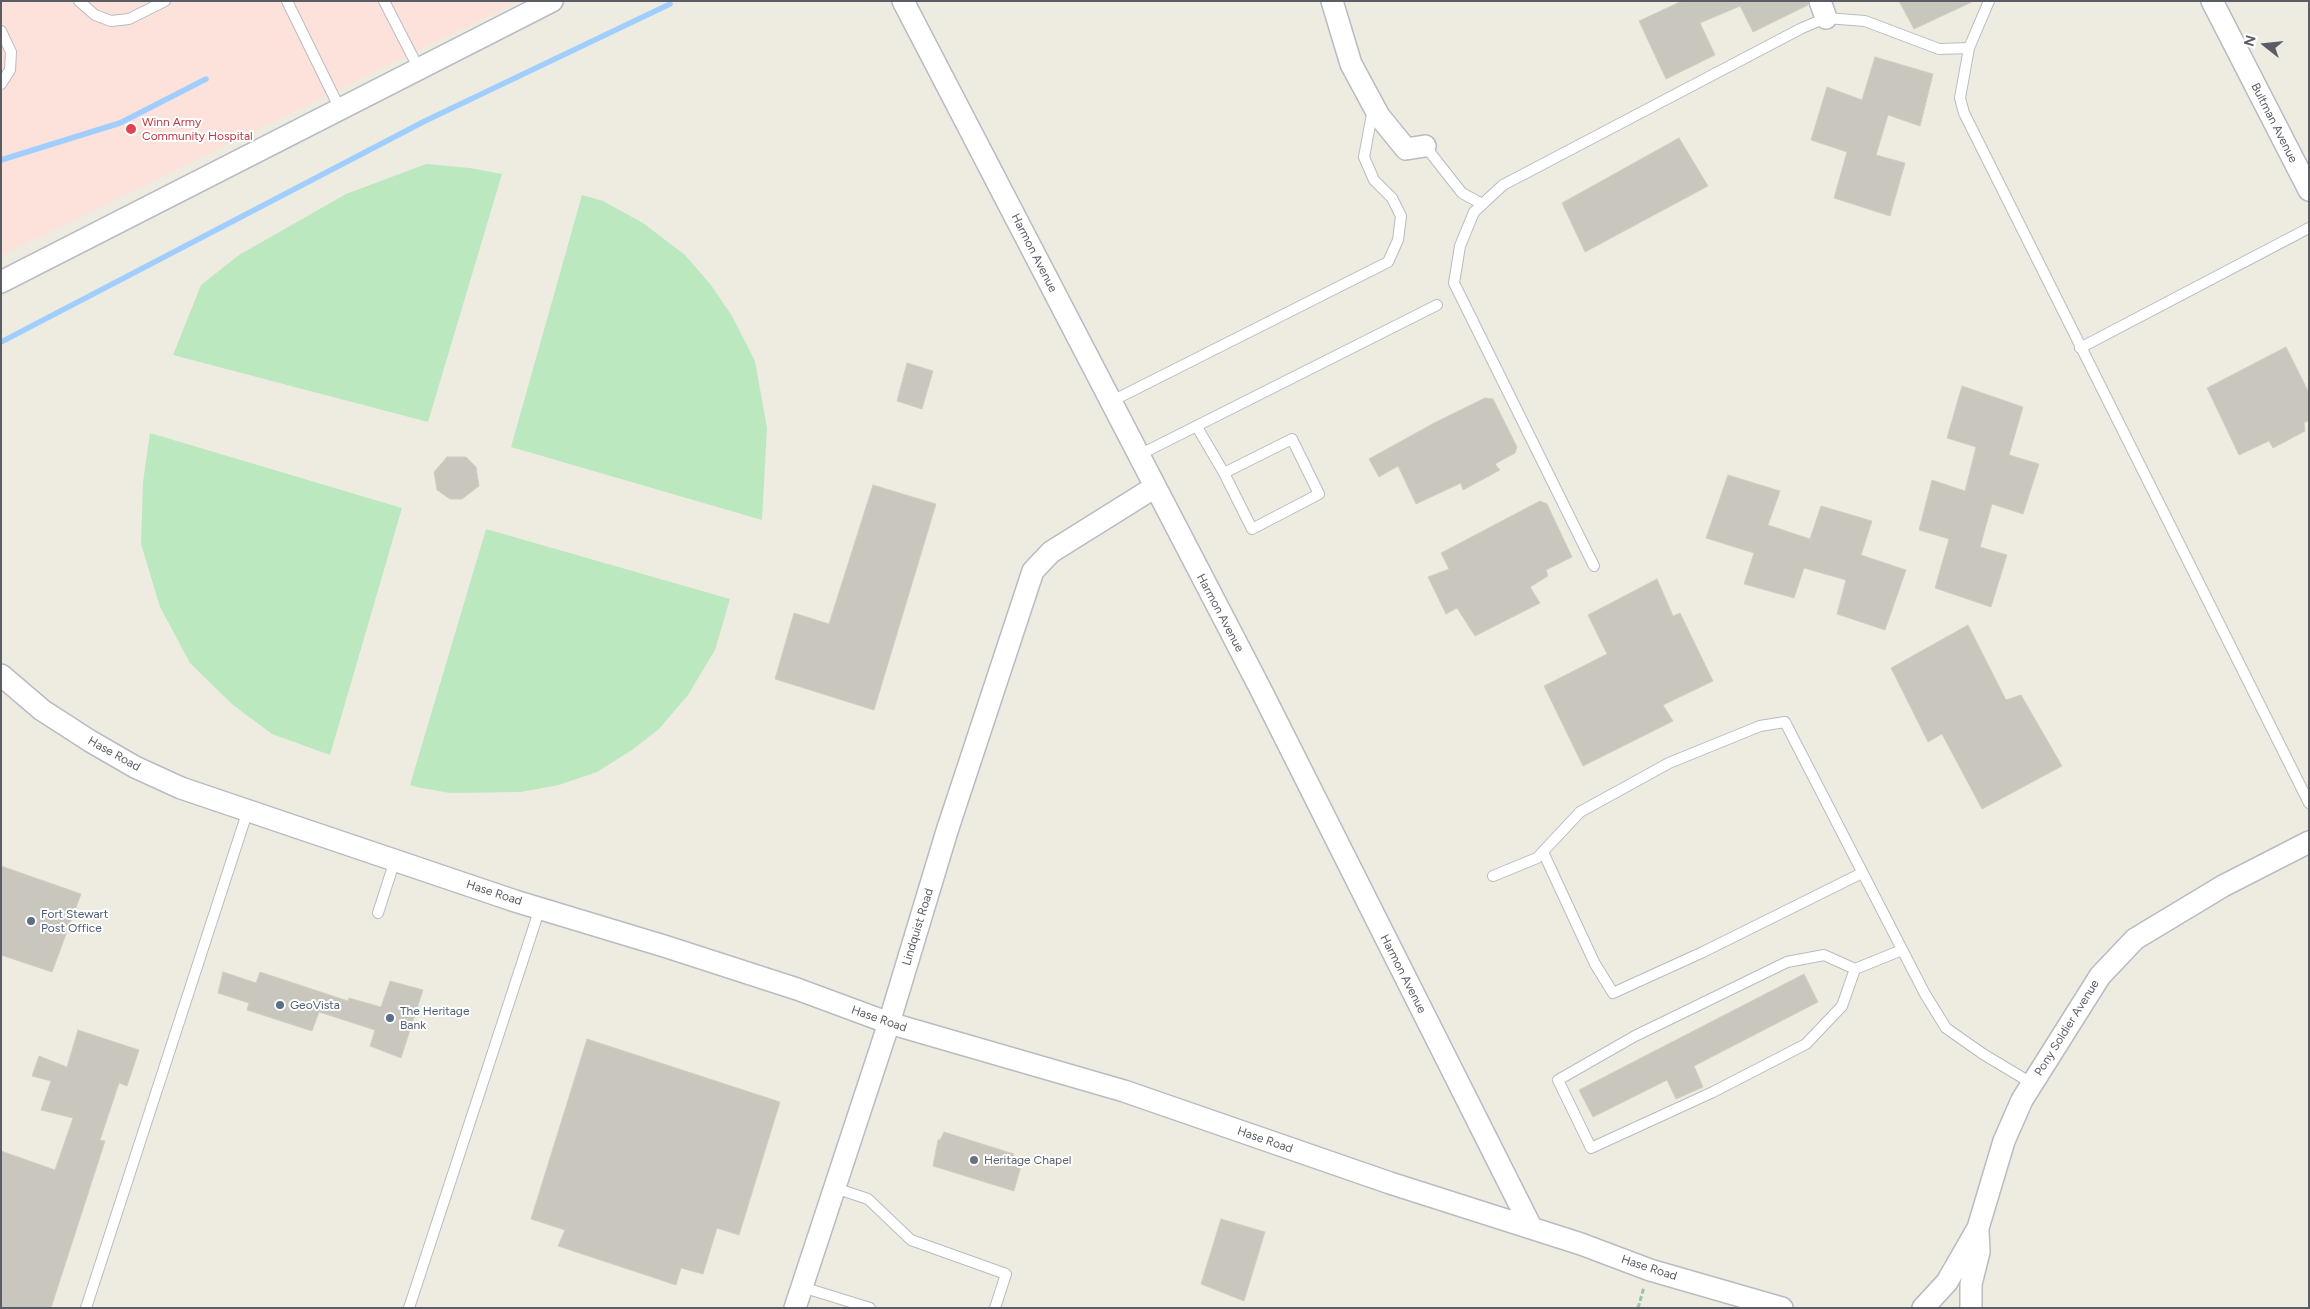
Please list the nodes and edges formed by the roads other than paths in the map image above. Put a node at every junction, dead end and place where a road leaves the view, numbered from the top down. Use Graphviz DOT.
graph roads {
  1 [pos="80,1"];
  2 [pos="165,1"];
  3 [pos="287,1"];
  4 [pos="384,1"];
  5 [pos="552,1"];
  6 [pos="903,1"];
  7 [pos="1332,1"];
  8 [pos="1989,1"];
  9 [pos="2212,1"];
  10 [pos="1823,9"];
  11 [pos="1,31"];
  12 [pos="1969,48"];
  13 [pos="419,69"];
  14 [pos="1,84"];
  15 [pos="1373,106"];
  16 [pos="340,109"];
  17 [pos="1425,146"];
  18 [pos="2309,190"];
  19 [pos="1482,204"];
  20 [pos="2309,228"];
  21 [pos="1,282"];
  22 [pos="1437,306"];
  23 [pos="2080,348"];
  24 [pos="1110,402"];
  25 [pos="1197,427"];
  26 [pos="1138,455"];
  27 [pos="1224,473"];
  28 [pos="1155,487"];
  29 [pos="1594,566"];
  30 [pos="1,675"];
  31 [pos="2309,803"];
  32 [pos="248,810"];
  33 [pos="2309,842"];
  34 [pos="1543,852"];
  35 [pos="395,860"];
  36 [pos="1862,873"];
  37 [pos="1493,876"];
  38 [pos="540,908"];
  39 [pos="378,913"];
  40 [pos="1902,950"];
  41 [pos="1856,969"];
  42 [pos="889,1023"];
  43 [pos="2032,1084"];
  44 [pos="835,1188"];
  45 [pos="1531,1227"];
  46 [pos="1978,1228"];
  47 [pos="802,1287"];
  48 [pos="86,1308"];
  49 [pos="409,1308"];
  50 [pos="795,1308"];
  51 [pos="870,1308"];
  52 [pos="994,1308"];
  53 [pos="1782,1308"];
  54 [pos="1922,1308"];
  55 [pos="1971,1308"];
  1 -- 2 [label="lane"];
  3 -- 16 [label="lane"];
  4 -- 13 [label="lane"];
  5 -- 13 [label="street"];
  6 -- 24 [label="street, Harmon Avenue"];
  7 -- 15 [label="street"];
  8 -- 12 [label="lane"];
  9 -- 18 [label="street, Bultman Avenue"];
  10 -- 12 [label="lane"];
  10 -- 19 [label="lane"];
  11 -- 14 [label="lane"];
  12 -- 23 [label="lane"];
  13 -- 16 [label="street"];
  15 -- 17 [label="street"];
  15 -- 24 [label="lane"];
  16 -- 21 [label="street"];
  17 -- 19 [label="lane"];
  19 -- 29 [label="lane"];
  20 -- 23 [label="lane"];
  22 -- 25 [label="lane"];
  23 -- 31 [label="lane"];
  24 -- 26 [label="street, Harmon Avenue"];
  25 -- 26 [label="lane"];
  25 -- 27 [label="lane"];
  26 -- 28 [label="street, Harmon Avenue"];
  27 -- 27 [label="lane"];
  28 -- 42 [label="street, Lindquist Road"];
  28 -- 45 [label="street, Harmon Avenue"];
  30 -- 32 [label="street, Hase Road"];
  32 -- 35 [label="street, Hase Road"];
  32 -- 48 [label="lane"];
  33 -- 43 [label="street, Pony Soldier Avenue"];
  34 -- 36 [label="lane"];
  34 -- 36 [label="lane"];
  34 -- 37 [label="lane"];
  35 -- 38 [label="street, Hase Road"];
  35 -- 39 [label="lane"];
  36 -- 40 [label="lane"];
  38 -- 42 [label="street, Hase Road"];
  38 -- 49 [label="lane"];
  40 -- 41 [label="lane"];
  40 -- 43 [label="lane"];
  41 -- 41 [label="lane"];
  42 -- 44 [label="street, Lindquist Road"];
  42 -- 45 [label="street, Hase Road"];
  43 -- 46 [label="street, Pony Soldier Avenue"];
  44 -- 47 [label="street, Lindquist Road"];
  44 -- 52 [label="lane"];
  45 -- 53 [label="street, Hase Road"];
  46 -- 54 [label="street"];
  46 -- 55 [label="street"];
  47 -- 50 [label="street, Lindquist Road"];
  47 -- 51 [label="lane"];
}
